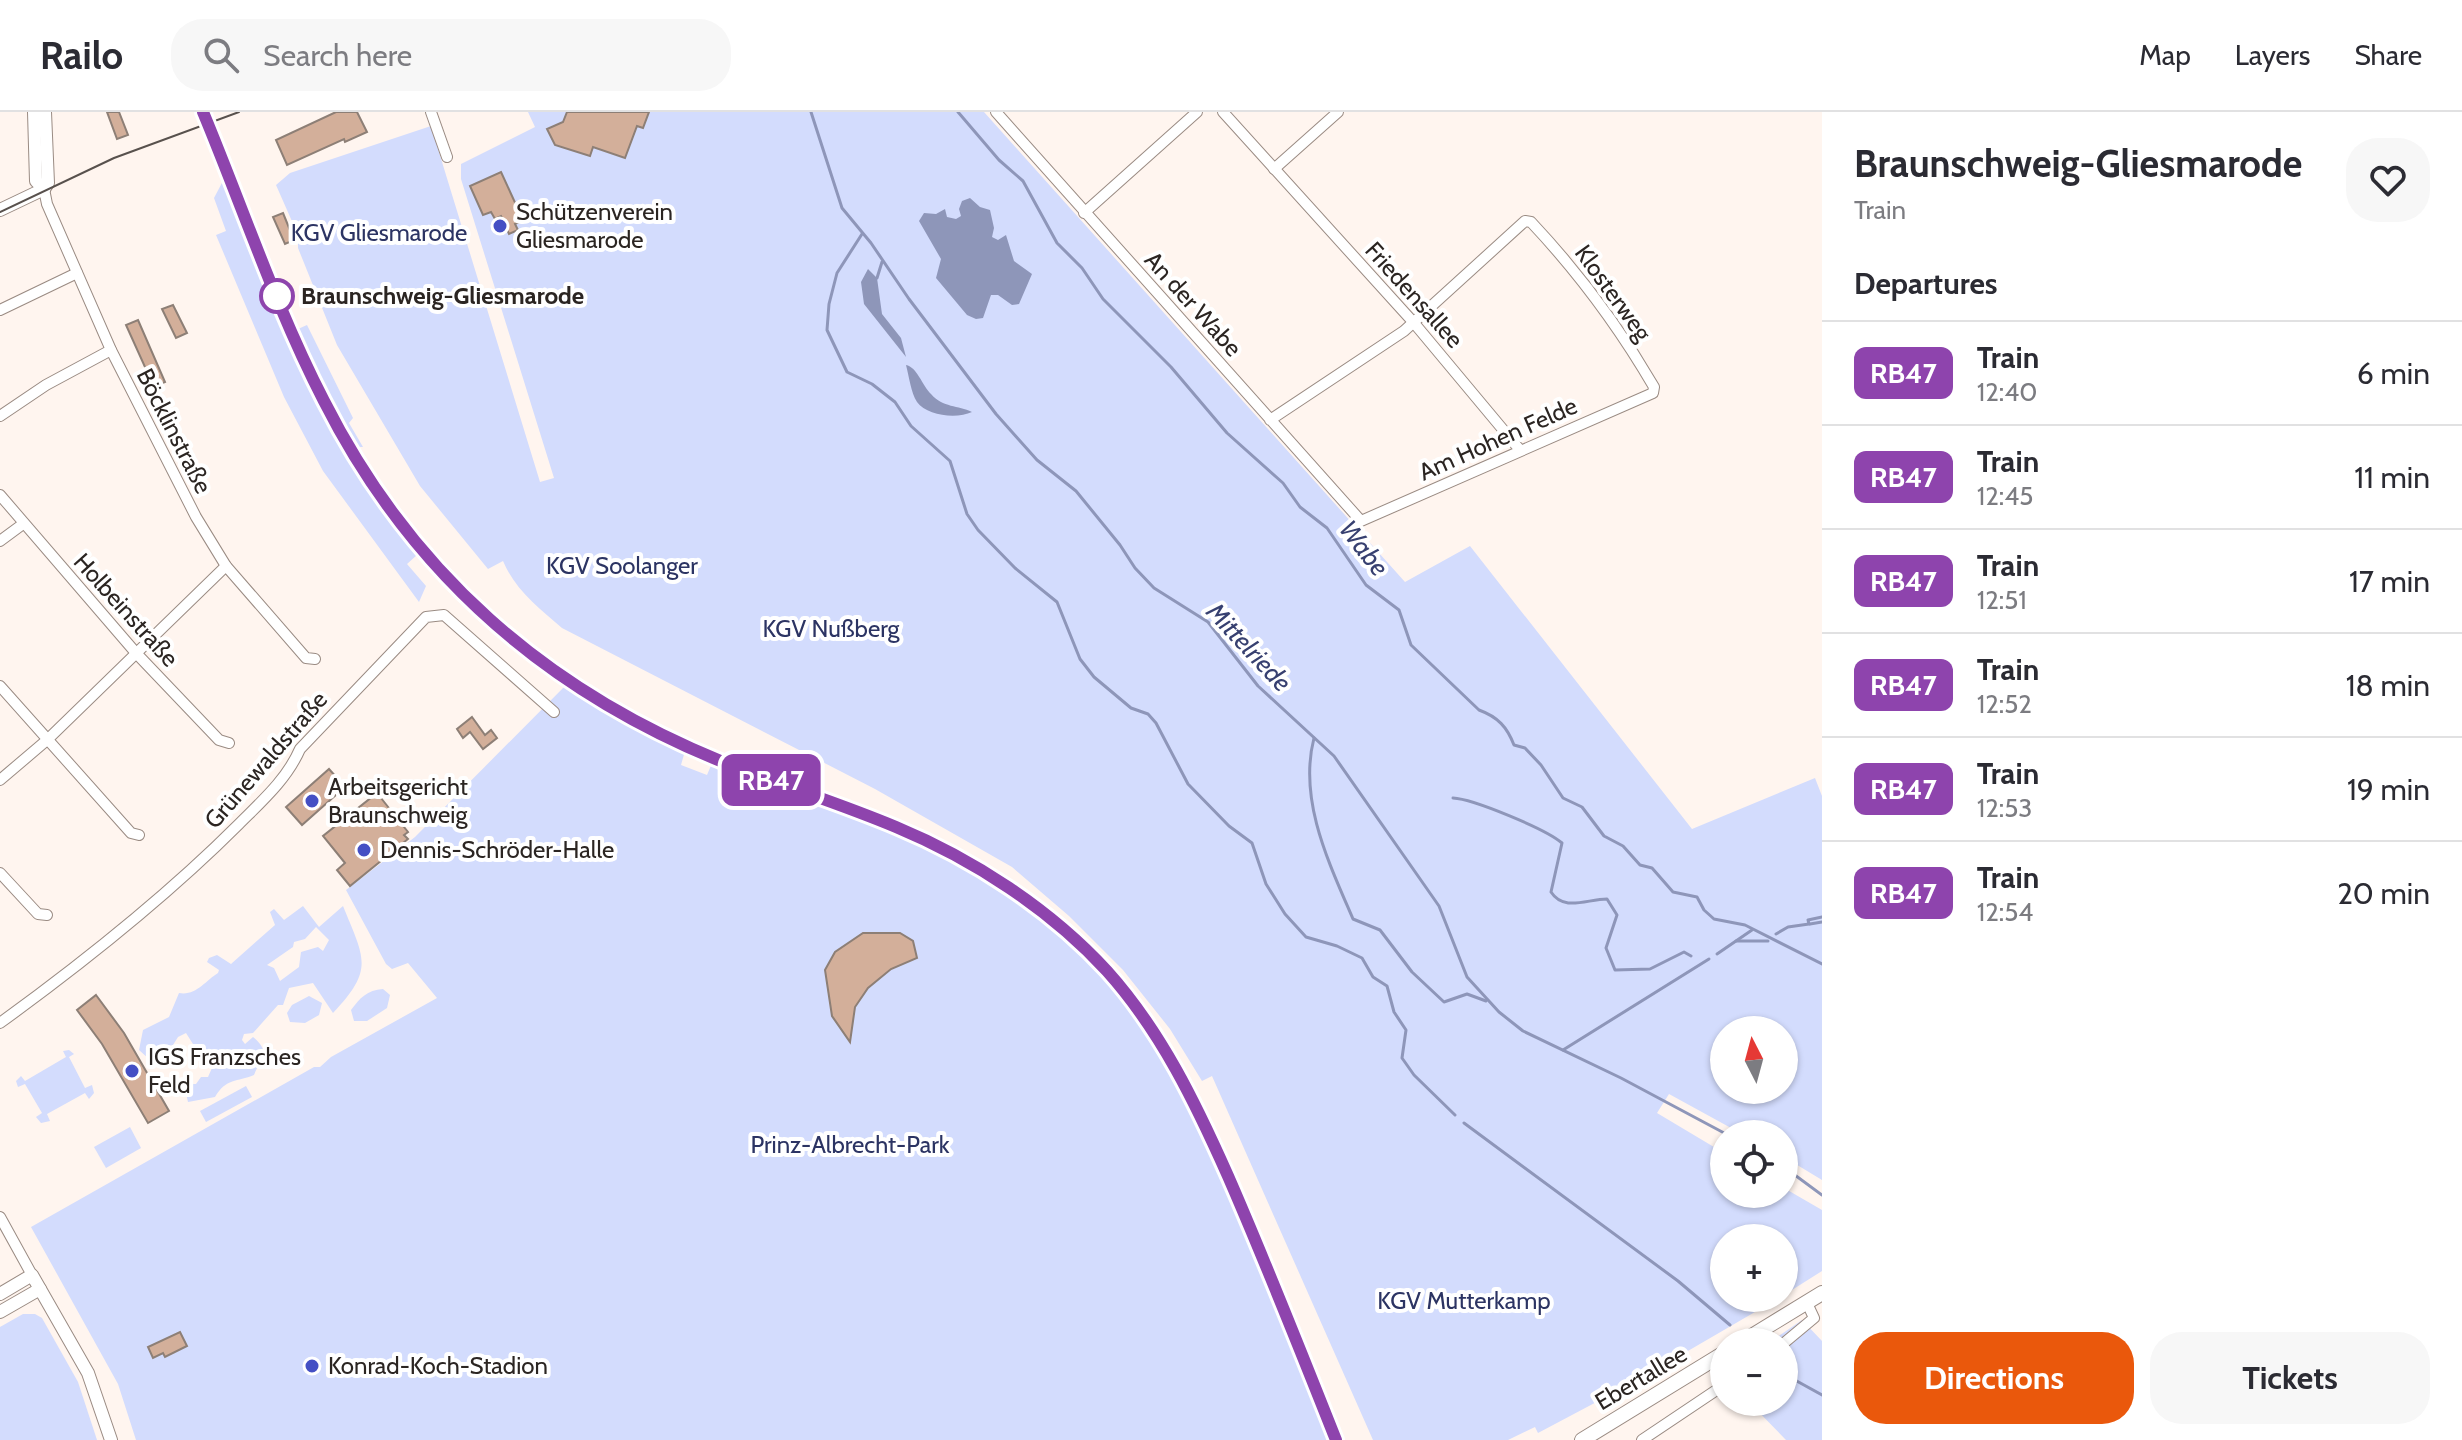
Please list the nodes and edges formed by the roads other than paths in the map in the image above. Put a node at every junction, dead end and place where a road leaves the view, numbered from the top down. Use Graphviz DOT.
graph roads {
  1 [pos="34,112"];
  2 [pos="45,112"];
  3 [pos="431,112"];
  4 [pos="996,112"];
  5 [pos="1197,112"];
  6 [pos="1223,112"];
  7 [pos="1338,112"];
  8 [pos="447,157"];
  9 [pos="1274,169"];
  10 [pos="44,189"];
  11 [pos="0,210"];
  12 [pos="1084,213"];
  13 [pos="77,273"];
  14 [pos="0,310"];
  15 [pos="1414,323"];
  16 [pos="111,350"];
  17 [pos="1653,393"];
  18 [pos="0,416"];
  19 [pos="1270,420"];
  20 [pos="1520,450"];
  21 [pos="0,495"];
  22 [pos="1361,521"];
  23 [pos="23,524"];
  24 [pos="0,541"];
  25 [pos="226,566"];
  26 [pos="136,653"];
  27 [pos="315,659"];
  28 [pos="0,686"];
  29 [pos="554,712"];
  30 [pos="47,740"];
  31 [pos="229,743"];
  32 [pos="0,780"];
  33 [pos="139,835"];
  34 [pos="0,873"];
  35 [pos="47,915"];
  36 [pos="0,1023"];
  37 [pos="0,1217"];
  38 [pos="32,1275"];
  39 [pos="40,1289"];
  40 [pos="1822,1293"];
  41 [pos="0,1294"];
  42 [pos="1807,1303"];
  43 [pos="0,1312"];
  44 [pos="1765,1328"];
  45 [pos="1798,1331"];
  46 [pos="1710,1362"];
  47 [pos="1710,1394"];
  48 [pos="111,1440"];
  49 [pos="1582,1440"];
  50 [pos="1642,1440"];
  1 -- 10 [label="street"];
  2 -- 10 [label="street"];
  3 -- 8 [label="street"];
  4 -- 12 [label="street, An der Wabe"];
  5 -- 12 [label="street"];
  6 -- 9 [label="street, Friedensallee"];
  7 -- 9 [label="street"];
  9 -- 15 [label="street, Friedensallee"];
  10 -- 11 [label="street"];
  10 -- 13 [label="street, Böcklinstraße"];
  12 -- 19 [label="street, An der Wabe"];
  13 -- 14 [label="street"];
  13 -- 16 [label="street, Böcklinstraße"];
  15 -- 17 [label="street, Klosterweg"];
  15 -- 19 [label="street"];
  15 -- 20 [label="street, Friedensallee"];
  16 -- 18 [label="street"];
  16 -- 25 [label="street, Böcklinstraße"];
  17 -- 20 [label="street, Am Hohen Felde"];
  19 -- 22 [label="street, An der Wabe"];
  20 -- 22 [label="street, Am Hohen Felde"];
  21 -- 23 [label="street, Holbeinstraße"];
  23 -- 24 [label="street"];
  23 -- 26 [label="street, Holbeinstraße"];
  25 -- 26 [label="street"];
  25 -- 27 [label="street, Böcklinstraße"];
  26 -- 30 [label="street"];
  26 -- 31 [label="street, Holbeinstraße"];
  28 -- 30 [label="street"];
  29 -- 36 [label="street, Grünewaldstraße"];
  30 -- 32 [label="street"];
  30 -- 33 [label="street"];
  34 -- 35 [label="street"];
  37 -- 38 [label="street"];
  38 -- 39 [label="street"];
  38 -- 41 [label="street"];
  39 -- 43 [label="street"];
  39 -- 48 [label="street"];
  40 -- 42 [label="main road"];
  42 -- 44 [label="main road"];
  42 -- 45 [label="street"];
  46 -- 49 [label="main road, Ebertallee"];
  47 -- 50 [label="street"];
}
